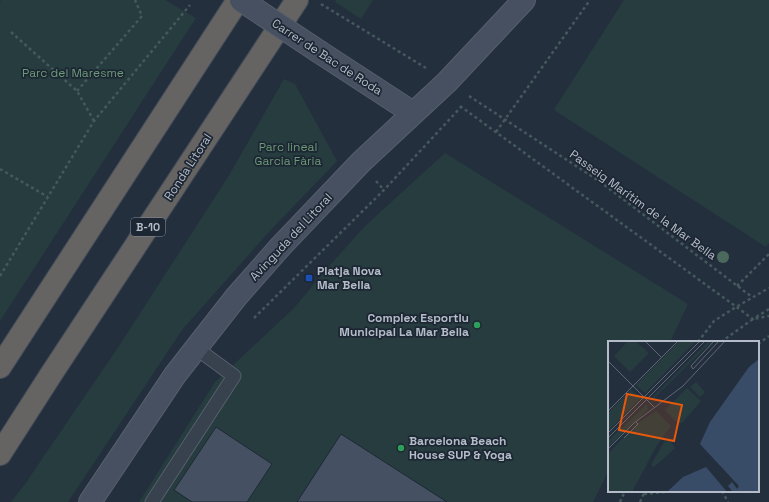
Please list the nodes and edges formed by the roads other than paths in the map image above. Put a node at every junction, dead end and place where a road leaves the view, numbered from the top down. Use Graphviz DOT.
graph roads {
  1 [pos="239,0"];
  2 [pos="298,0"];
  3 [pos="524,0"];
  4 [pos="413,113"];
  5 [pos="196,348"];
  6 [pos="0,368"];
  7 [pos="0,454"];
  8 [pos="90,502"];
  9 [pos="152,502"];
  1 -- 4 [label="main road, Carrer de Bac de Roda, bridge"];
  1 -- 6 [label="highway"];
  2 -- 7 [label="highway, Ronda Litoral / B-10"];
  3 -- 4 [label="main road, Avinguda del Litoral"];
  4 -- 5 [label="main road, Avinguda del Litoral"];
  5 -- 8 [label="main road, Avinguda del Litoral"];
  5 -- 9 [label="lane"];
}
